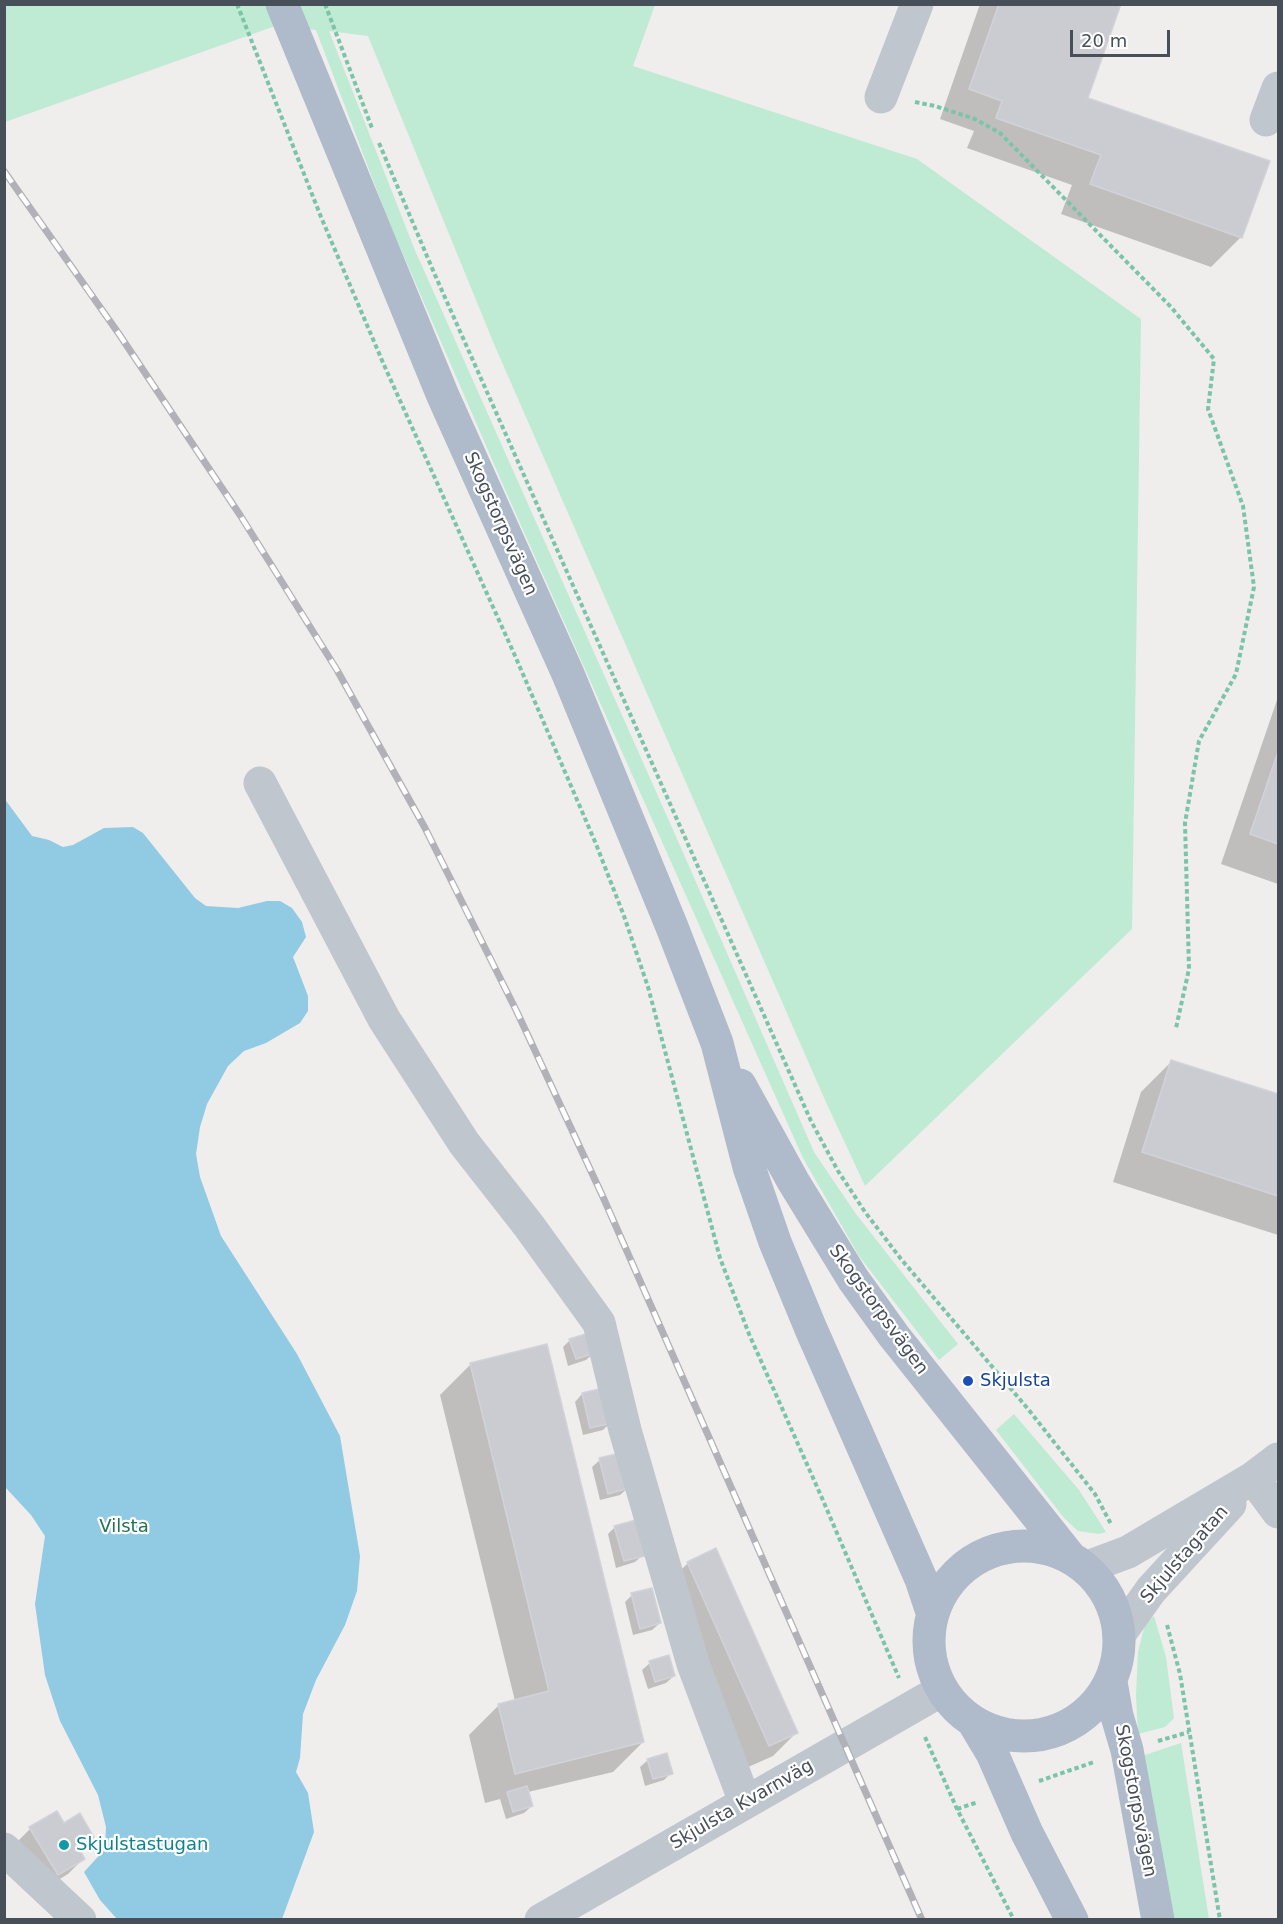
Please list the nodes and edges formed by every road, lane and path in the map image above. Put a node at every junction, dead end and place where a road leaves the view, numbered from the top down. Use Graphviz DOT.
graph roads {
  1 [pos="237,4"];
  2 [pos="282,4"];
  3 [pos="325,4"];
  4 [pos="917,4"];
  5 [pos="1278,88"];
  6 [pos="881,97"];
  7 [pos="1266,120"];
  8 [pos="260,783"];
  9 [pos="1176,1028"];
  10 [pos="717,1043"];
  11 [pos="1266,1469"];
  12 [pos="1278,1512"];
  13 [pos="1112,1524"];
  14 [pos="1077,1563"];
  15 [pos="932,1612"];
  16 [pos="1163,1615"];
  17 [pos="1119,1635"];
  18 [pos="1111,1682"];
  19 [pos="942,1690"];
  20 [pos="912,1709"];
  21 [pos="974,1723"];
  22 [pos="1127,1750"];
  23 [pos="1009,1791"];
  24 [pos="745,1802"];
  25 [pos="4,1849"];
  26 [pos="80,1920"];
  27 [pos="542,1920"];
  28 [pos="1014,1920"];
  29 [pos="1072,1920"];
  30 [pos="1158,1920"];
  31 [pos="1220,1920"];
  1 -- 20 [label="path"];
  2 -- 10 [label="main road, Skogstorpsvägen"];
  3 -- 13 [label="path"];
  4 -- 6 [label="street"];
  5 -- 7 [label="street"];
  6 -- 9 [label="path"];
  8 -- 24 [label="street"];
  10 -- 14 [label="main road, Skogstorpsvägen"];
  10 -- 15 [label="main road, Skogstorpsvägen"];
  11 -- 12 [label="street"];
  11 -- 14 [label="street, Skjulstagatan"];
  11 -- 17 [label="street, Skjulstagatan"];
  14 -- 15 [label="main road"];
  14 -- 17 [label="main road"];
  15 -- 19 [label="main road"];
  16 -- 31 [label="path"];
  17 -- 18 [label="main road"];
  18 -- 21 [label="main road"];
  18 -- 22 [label="main road, Skogstorpsvägen"];
  19 -- 20 [label="street, Skjulsta Kvarnväg"];
  19 -- 21 [label="main road"];
  20 -- 24 [label="street, Skjulsta Kvarnväg"];
  20 -- 28 [label="path"];
  21 -- 23 [label="main road"];
  22 -- 23 [label="path"];
  22 -- 30 [label="main road, Skogstorpsvägen"];
  23 -- 29 [label="main road"];
  24 -- 27 [label="street, Skjulsta Kvarnväg"];
  25 -- 26 [label="street"];
}
